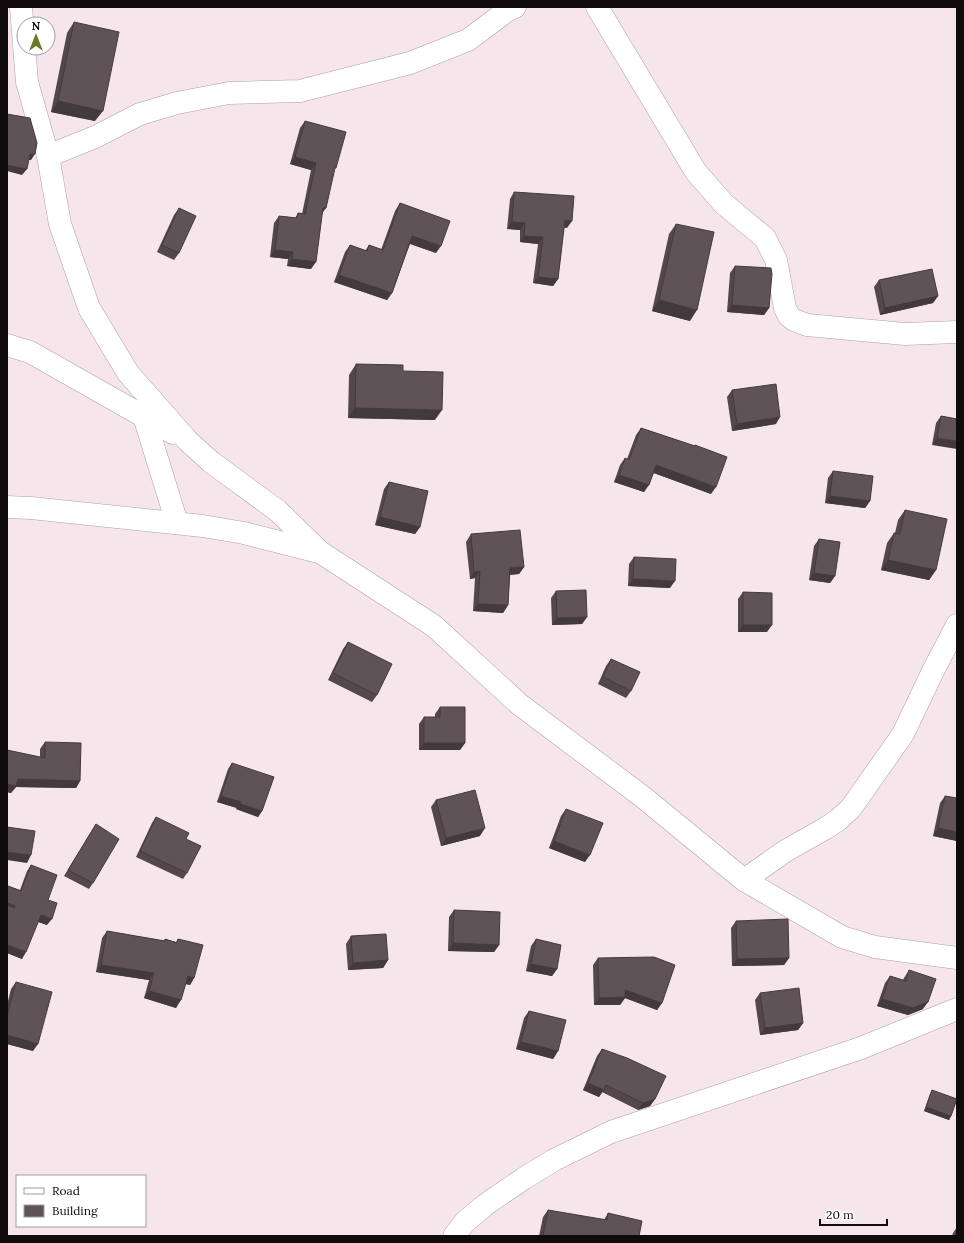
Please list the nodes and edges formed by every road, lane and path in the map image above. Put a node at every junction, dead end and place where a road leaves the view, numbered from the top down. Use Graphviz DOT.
graph roads {
  1 [pos="21,7"];
  2 [pos="515,7"];
  3 [pos="597,7"];
  4 [pos="48,156"];
  5 [pos="957,332"];
  6 [pos="7,345"];
  7 [pos="128,373"];
  8 [pos="145,417"];
  9 [pos="188,441"];
  10 [pos="7,507"];
  11 [pos="278,511"];
  12 [pos="176,523"];
  13 [pos="244,533"];
  14 [pos="320,552"];
  15 [pos="957,625"];
  16 [pos="744,880"];
  17 [pos="957,958"];
  18 [pos="957,1009"];
  19 [pos="454,1236"];
  1 -- 4 [label="street"];
  2 -- 4 [label="street"];
  3 -- 5 [label="street"];
  4 -- 7 [label="street"];
  6 -- 8 [label="street"];
  7 -- 8 [label="street"];
  7 -- 9 [label="street"];
  8 -- 9 [label="street"];
  8 -- 12 [label="street"];
  9 -- 11 [label="street"];
  10 -- 12 [label="street"];
  11 -- 13 [label="street"];
  11 -- 14 [label="street"];
  12 -- 13 [label="street"];
  13 -- 14 [label="street"];
  14 -- 16 [label="street"];
  15 -- 16 [label="street"];
  16 -- 17 [label="street"];
  18 -- 19 [label="street"];
}
